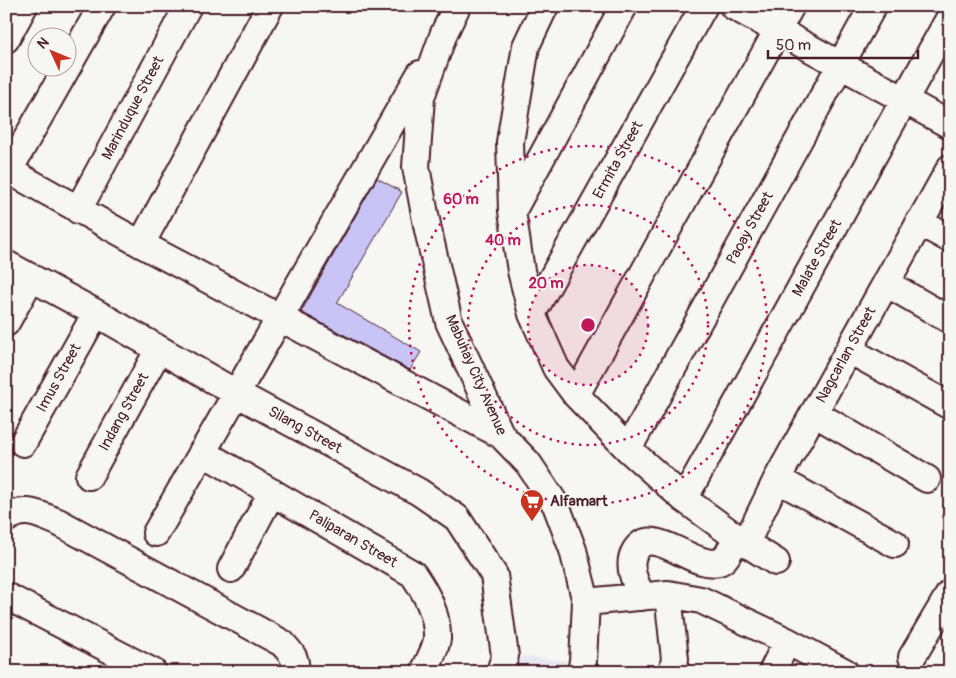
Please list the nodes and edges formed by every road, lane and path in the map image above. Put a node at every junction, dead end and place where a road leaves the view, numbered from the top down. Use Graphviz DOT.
graph roads {
  1 [pos="24,6"];
  2 [pos="102,6"];
  3 [pos="188,6"];
  4 [pos="270,6"];
  5 [pos="457,6"];
  6 [pos="545,6"];
  7 [pos="624,6"];
  8 [pos="704,6"];
  9 [pos="733,6"];
  10 [pos="791,6"];
  11 [pos="873,6"];
  12 [pos="950,17"];
  13 [pos="778,30"];
  14 [pos="444,33"];
  15 [pos="6,39"];
  16 [pos="840,64"];
  17 [pos="904,100"];
  18 [pos="950,125"];
  19 [pos="950,168"];
  20 [pos="8,170"];
  21 [pos="78,210"];
  22 [pos="512,211"];
  23 [pos="919,222"];
  24 [pos="950,239"];
  25 [pos="141,244"];
  26 [pos="6,264"];
  27 [pos="31,278"];
  28 [pos="886,283"];
  29 [pos="96,313"];
  30 [pos="532,314"];
  31 [pos="279,318"];
  32 [pos="950,320"];
  33 [pos="6,323"];
  34 [pos="160,349"];
  35 [pos="849,350"];
  36 [pos="236,393"];
  37 [pos="576,395"];
  38 [pos="950,406"];
  39 [pos="814,413"];
  40 [pos="501,435"];
  41 [pos="22,443"];
  42 [pos="628,449"];
  43 [pos="202,452"];
  44 [pos="89,476"];
  45 [pos="777,479"];
  46 [pos="927,479"];
  47 [pos="272,492"];
  48 [pos="684,499"];
  49 [pos="6,519"];
  50 [pos="156,533"];
  51 [pos="741,540"];
  52 [pos="895,544"];
  53 [pos="776,562"];
  54 [pos="231,569"];
  55 [pos="668,594"];
  56 [pos="949,595"];
  57 [pos="6,596"];
  58 [pos="642,597"];
  59 [pos="586,602"];
  60 [pos="787,641"];
  61 [pos="912,657"];
  62 [pos="153,672"];
  63 [pos="295,672"];
  64 [pos="424,672"];
  65 [pos="500,672"];
  66 [pos="581,672"];
  67 [pos="672,672"];
  68 [pos="772,672"];
  69 [pos="845,672"];
  1 -- 15 [label="street"];
  2 -- 20 [label="street"];
  3 -- 21 [label="street, Marinduque Street"];
  4 -- 25 [label="street"];
  5 -- 14 [label="street, Mabuhay City Avenue"];
  6 -- 22 [label="street"];
  7 -- 22 [label="street"];
  8 -- 30 [label="street, Ermita Street"];
  9 -- 13 [label="street"];
  10 -- 13 [label="street"];
  11 -- 16 [label="street, Paoay Street"];
  12 -- 17 [label="street, Malate Street"];
  13 -- 16 [label="street"];
  13 -- 37 [label="street"];
  14 -- 31 [label="street, Mabuhay City Avenue"];
  14 -- 40 [label="street, Mabuhay City Avenue"];
  16 -- 17 [label="street"];
  16 -- 42 [label="street, Paoay Street"];
  17 -- 18 [label="street"];
  17 -- 48 [label="street, Malate Street"];
  19 -- 23 [label="street, Nagcarlan Street"];
  20 -- 21 [label="street"];
  21 -- 25 [label="street"];
  22 -- 30 [label="street"];
  23 -- 24 [label="street"];
  23 -- 28 [label="street, Nagcarlan Street"];
  25 -- 31 [label="street"];
  26 -- 27 [label="street, Silang Street"];
  27 -- 29 [label="street, Silang Street"];
  27 -- 33 [label="street"];
  28 -- 32 [label="street"];
  28 -- 35 [label="street, Nagcarlan Street"];
  29 -- 34 [label="street, Silang Street"];
  29 -- 41 [label="street, Imus Street"];
  30 -- 37 [label="street"];
  31 -- 36 [label="street, Mabuhay City Avenue"];
  31 -- 40 [label="street"];
  34 -- 36 [label="street, Silang Street"];
  34 -- 44 [label="street, Indang Street"];
  35 -- 38 [label="street"];
  35 -- 39 [label="street, Nagcarlan Street"];
  36 -- 43 [label="street, Mabuhay City Avenue"];
  36 -- 65 [label="street, Silang Street"];
  37 -- 42 [label="street"];
  39 -- 45 [label="street, Nagcarlan Street"];
  39 -- 46 [label="street"];
  40 -- 59 [label="street, Mabuhay City Avenue"];
  42 -- 48 [label="street"];
  43 -- 47 [label="street, Paliparan Street"];
  43 -- 50 [label="street, Mabuhay City Avenue"];
  45 -- 51 [label="street, Nagcarlan Street"];
  45 -- 52 [label="street"];
  47 -- 54 [label="street"];
  47 -- 64 [label="street, Paliparan Street"];
  48 -- 51 [label="street"];
  49 -- 63 [label="street"];
  51 -- 53 [label="street"];
  51 -- 58 [label="street, Nagcarlan Street"];
  55 -- 58 [label="street"];
  55 -- 60 [label="street"];
  55 -- 67 [label="street"];
  56 -- 61 [label="street"];
  57 -- 62 [label="street"];
  58 -- 59 [label="street"];
  59 -- 66 [label="street, Mabuhay City Avenue"];
  60 -- 68 [label="street"];
  60 -- 69 [label="street"];
}
